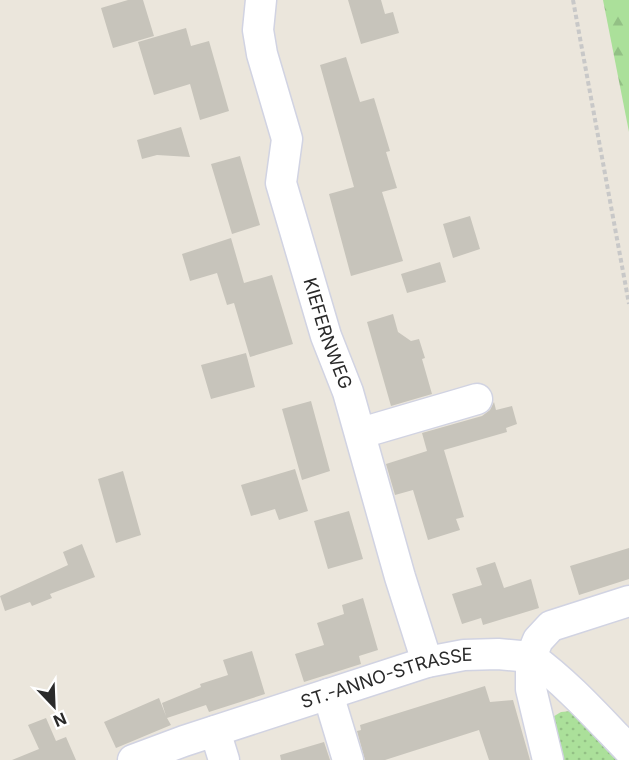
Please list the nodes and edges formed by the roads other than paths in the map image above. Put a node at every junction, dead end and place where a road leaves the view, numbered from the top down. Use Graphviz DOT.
graph roads {
  1 [pos="261,0"];
  2 [pos="477,399"];
  3 [pos="361,433"];
  4 [pos="629,602"];
  5 [pos="531,657"];
  6 [pos="427,662"];
  7 [pos="328,694"];
  8 [pos="215,731"];
  9 [pos="629,750"];
  10 [pos="132,760"];
  11 [pos="225,760"];
  12 [pos="348,760"];
  13 [pos="548,760"];
  1 -- 3 [label="street, KIEFERNWEG"];
  2 -- 3 [label="street"];
  3 -- 6 [label="street, KIEFERNWEG"];
  4 -- 5 [label="street"];
  5 -- 6 [label="street, ST.-ANNO-STRASSE"];
  5 -- 9 [label="street"];
  5 -- 13 [label="street"];
  6 -- 7 [label="street, ST.-ANNO-STRASSE"];
  7 -- 8 [label="street, ST.-ANNO-STRASSE"];
  7 -- 12 [label="street"];
  8 -- 10 [label="street, ST.-ANNO-STRASSE"];
  8 -- 11 [label="street"];
}
